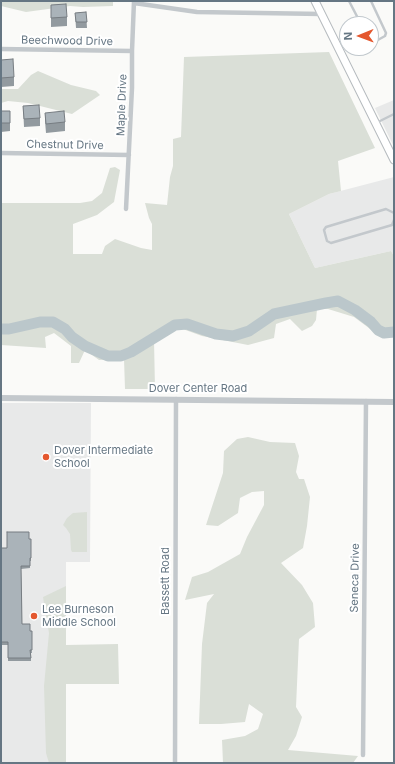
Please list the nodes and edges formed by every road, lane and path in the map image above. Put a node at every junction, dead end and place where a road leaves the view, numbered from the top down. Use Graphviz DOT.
graph roads {
  1 [pos="315,1"];
  2 [pos="350,1"];
  3 [pos="371,1"];
  4 [pos="134,2"];
  5 [pos="322,14"];
  6 [pos="357,16"];
  7 [pos="378,16"];
  8 [pos="379,18"];
  9 [pos="379,39"];
  10 [pos="1,49"];
  11 [pos="132,50"];
  12 [pos="394,114"];
  13 [pos="376,123"];
  14 [pos="1,153"];
  15 [pos="129,155"];
  16 [pos="393,157"];
  17 [pos="126,209"];
  18 [pos="394,213"];
  19 [pos="394,220"];
  20 [pos="1,398"];
  21 [pos="176,399"];
  22 [pos="366,401"];
  23 [pos="394,402"];
  24 [pos="362,755"];
  25 [pos="175,763"];
  1 -- 5 [label="main road"];
  2 -- 6 [label="lane"];
  3 -- 7 [label="lane"];
  4 -- 5 [label="street"];
  4 -- 11 [label="street, Maple Drive"];
  5 -- 13 [label="main road"];
  8 -- 9 [label="lane"];
  10 -- 11 [label="street, Beechwood Drive"];
  11 -- 15 [label="street, Maple Drive"];
  12 -- 13 [label="lane"];
  13 -- 16 [label="main road"];
  14 -- 15 [label="street, Chestnut Drive"];
  15 -- 17 [label="street, Maple Drive"];
  18 -- 19 [label="lane"];
  20 -- 21 [label="street, Dover Center Road"];
  21 -- 22 [label="street, Dover Center Road"];
  21 -- 25 [label="street, Bassett Road"];
  22 -- 23 [label="street, Dover Center Road"];
  22 -- 24 [label="street, Seneca Drive"];
}
